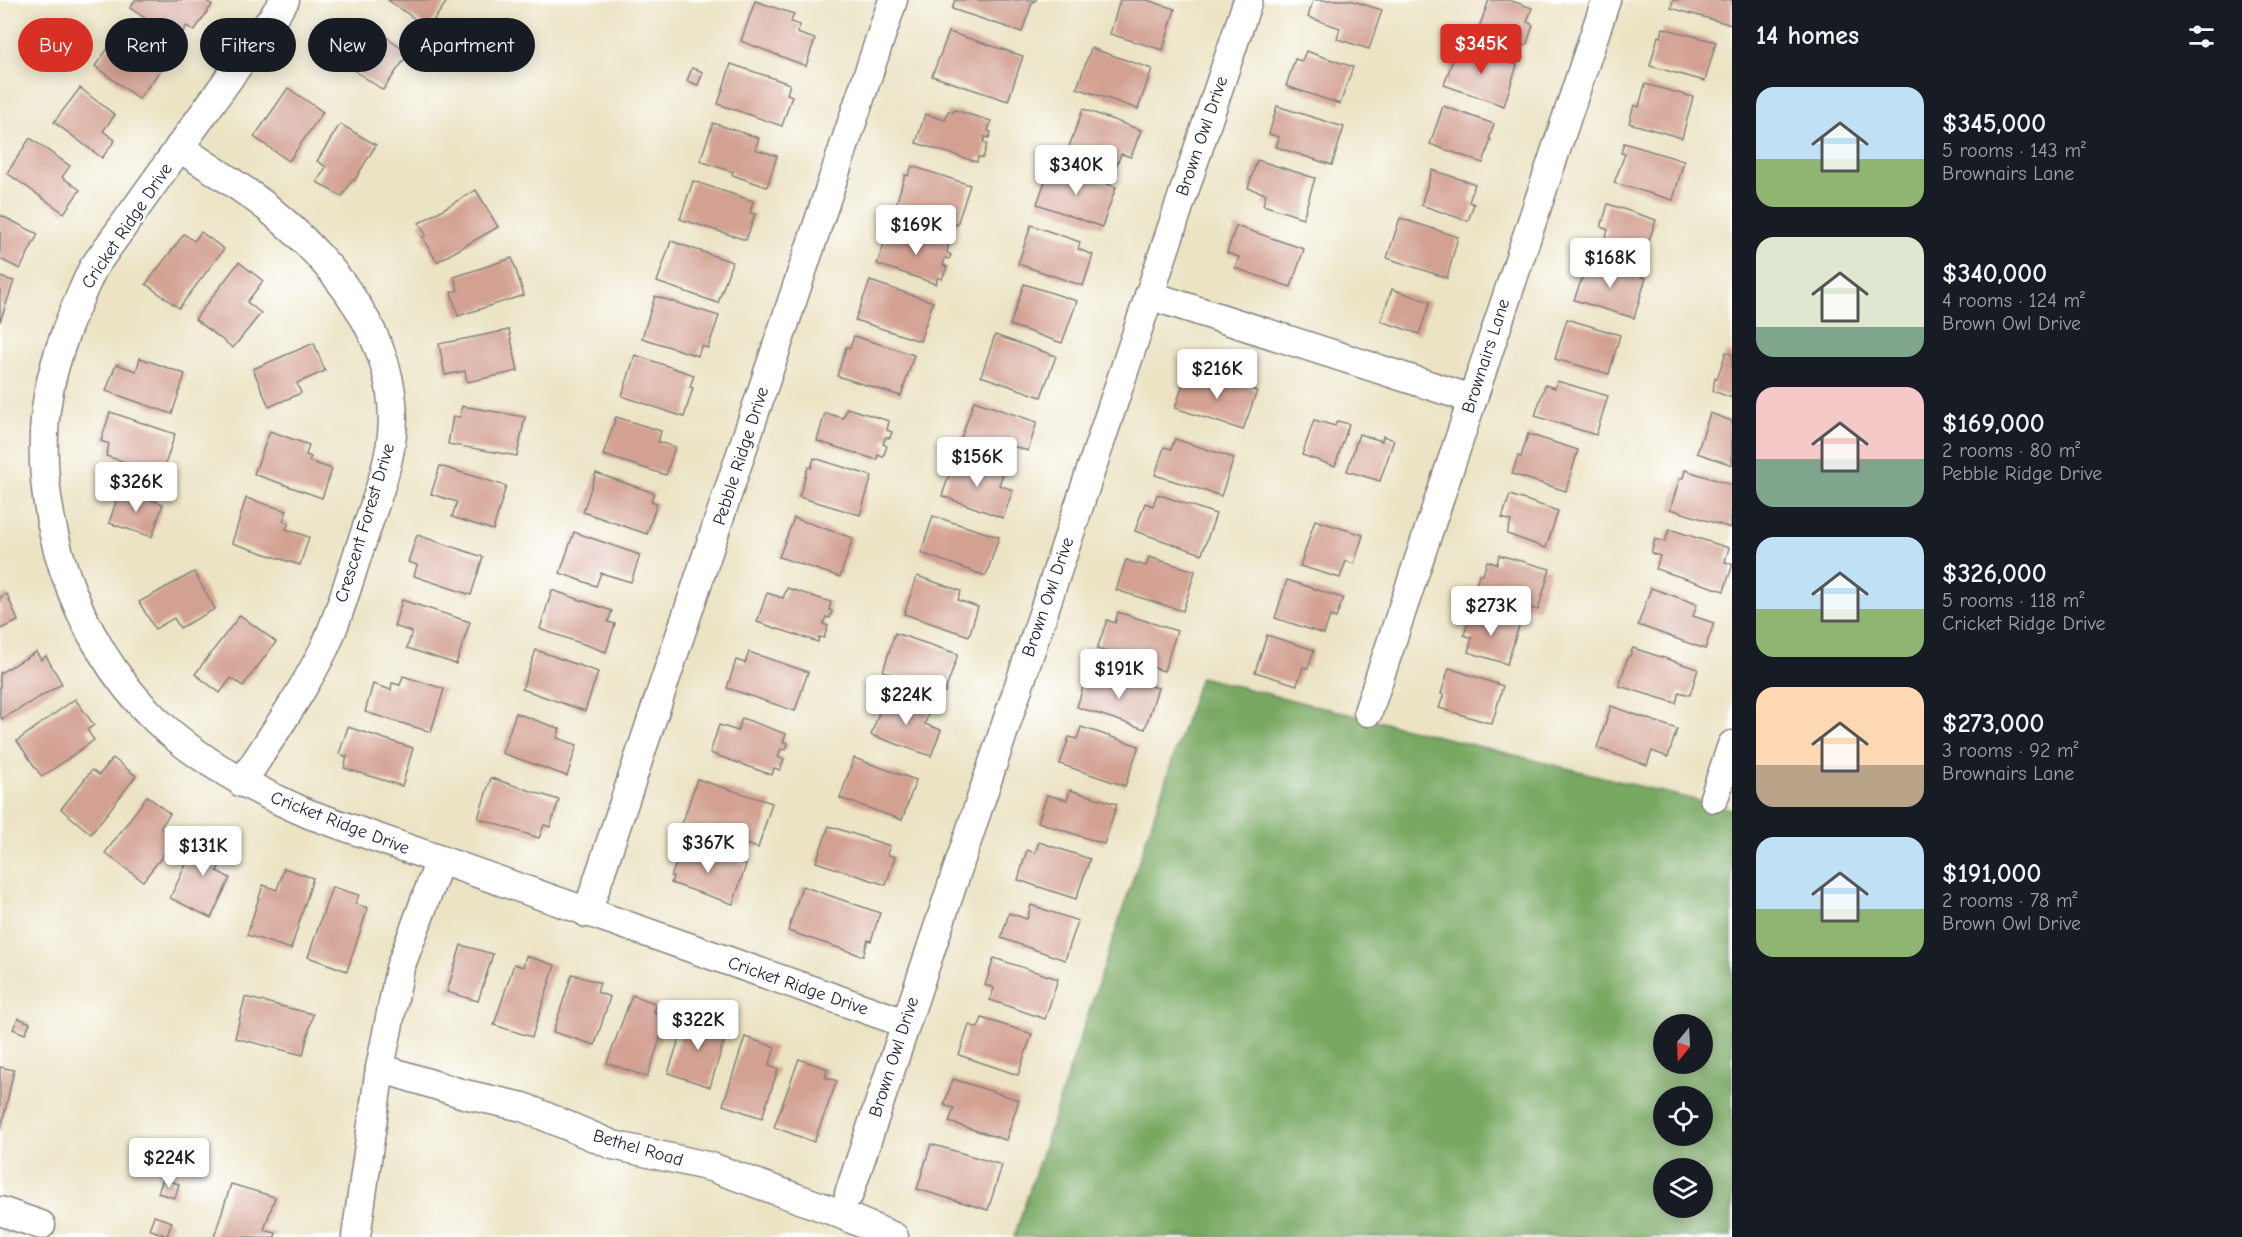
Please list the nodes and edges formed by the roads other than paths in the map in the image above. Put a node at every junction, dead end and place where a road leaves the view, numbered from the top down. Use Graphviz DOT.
graph roads {
  1 [pos="285,0"];
  2 [pos="893,0"];
  3 [pos="1248,0"];
  4 [pos="1606,0"];
  5 [pos="179,147"];
  6 [pos="1149,295"];
  7 [pos="1472,399"];
  8 [pos="1368,712"];
  9 [pos="1732,745"];
  10 [pos="242,783"];
  11 [pos="1714,798"];
  12 [pos="440,860"];
  13 [pos="587,913"];
  14 [pos="905,1023"];
  15 [pos="380,1068"];
  16 [pos="849,1194"];
  17 [pos="0,1211"];
  18 [pos="41,1225"];
  19 [pos="356,1237"];
  20 [pos="894,1237"];
  1 -- 5 [label="street, Cricket Ridge Drive"];
  2 -- 13 [label="street, Pebble Ridge Drive"];
  3 -- 6 [label="street, Brown Owl Drive"];
  4 -- 7 [label="street, Brownairs Lane"];
  5 -- 10 [label="street, Cricket Ridge Drive"];
  5 -- 10 [label="street, Crescent Forest Drive"];
  6 -- 7 [label="street"];
  6 -- 14 [label="street, Brown Owl Drive"];
  7 -- 8 [label="street, Brownairs Lane"];
  9 -- 11 [label="street"];
  10 -- 12 [label="street, Cricket Ridge Drive"];
  12 -- 13 [label="street, Cricket Ridge Drive"];
  12 -- 15 [label="street"];
  13 -- 14 [label="street, Cricket Ridge Drive"];
  14 -- 16 [label="street, Brown Owl Drive"];
  15 -- 19 [label="street"];
  15 -- 20 [label="street, Bethel Road"];
  17 -- 18 [label="street"];
}
